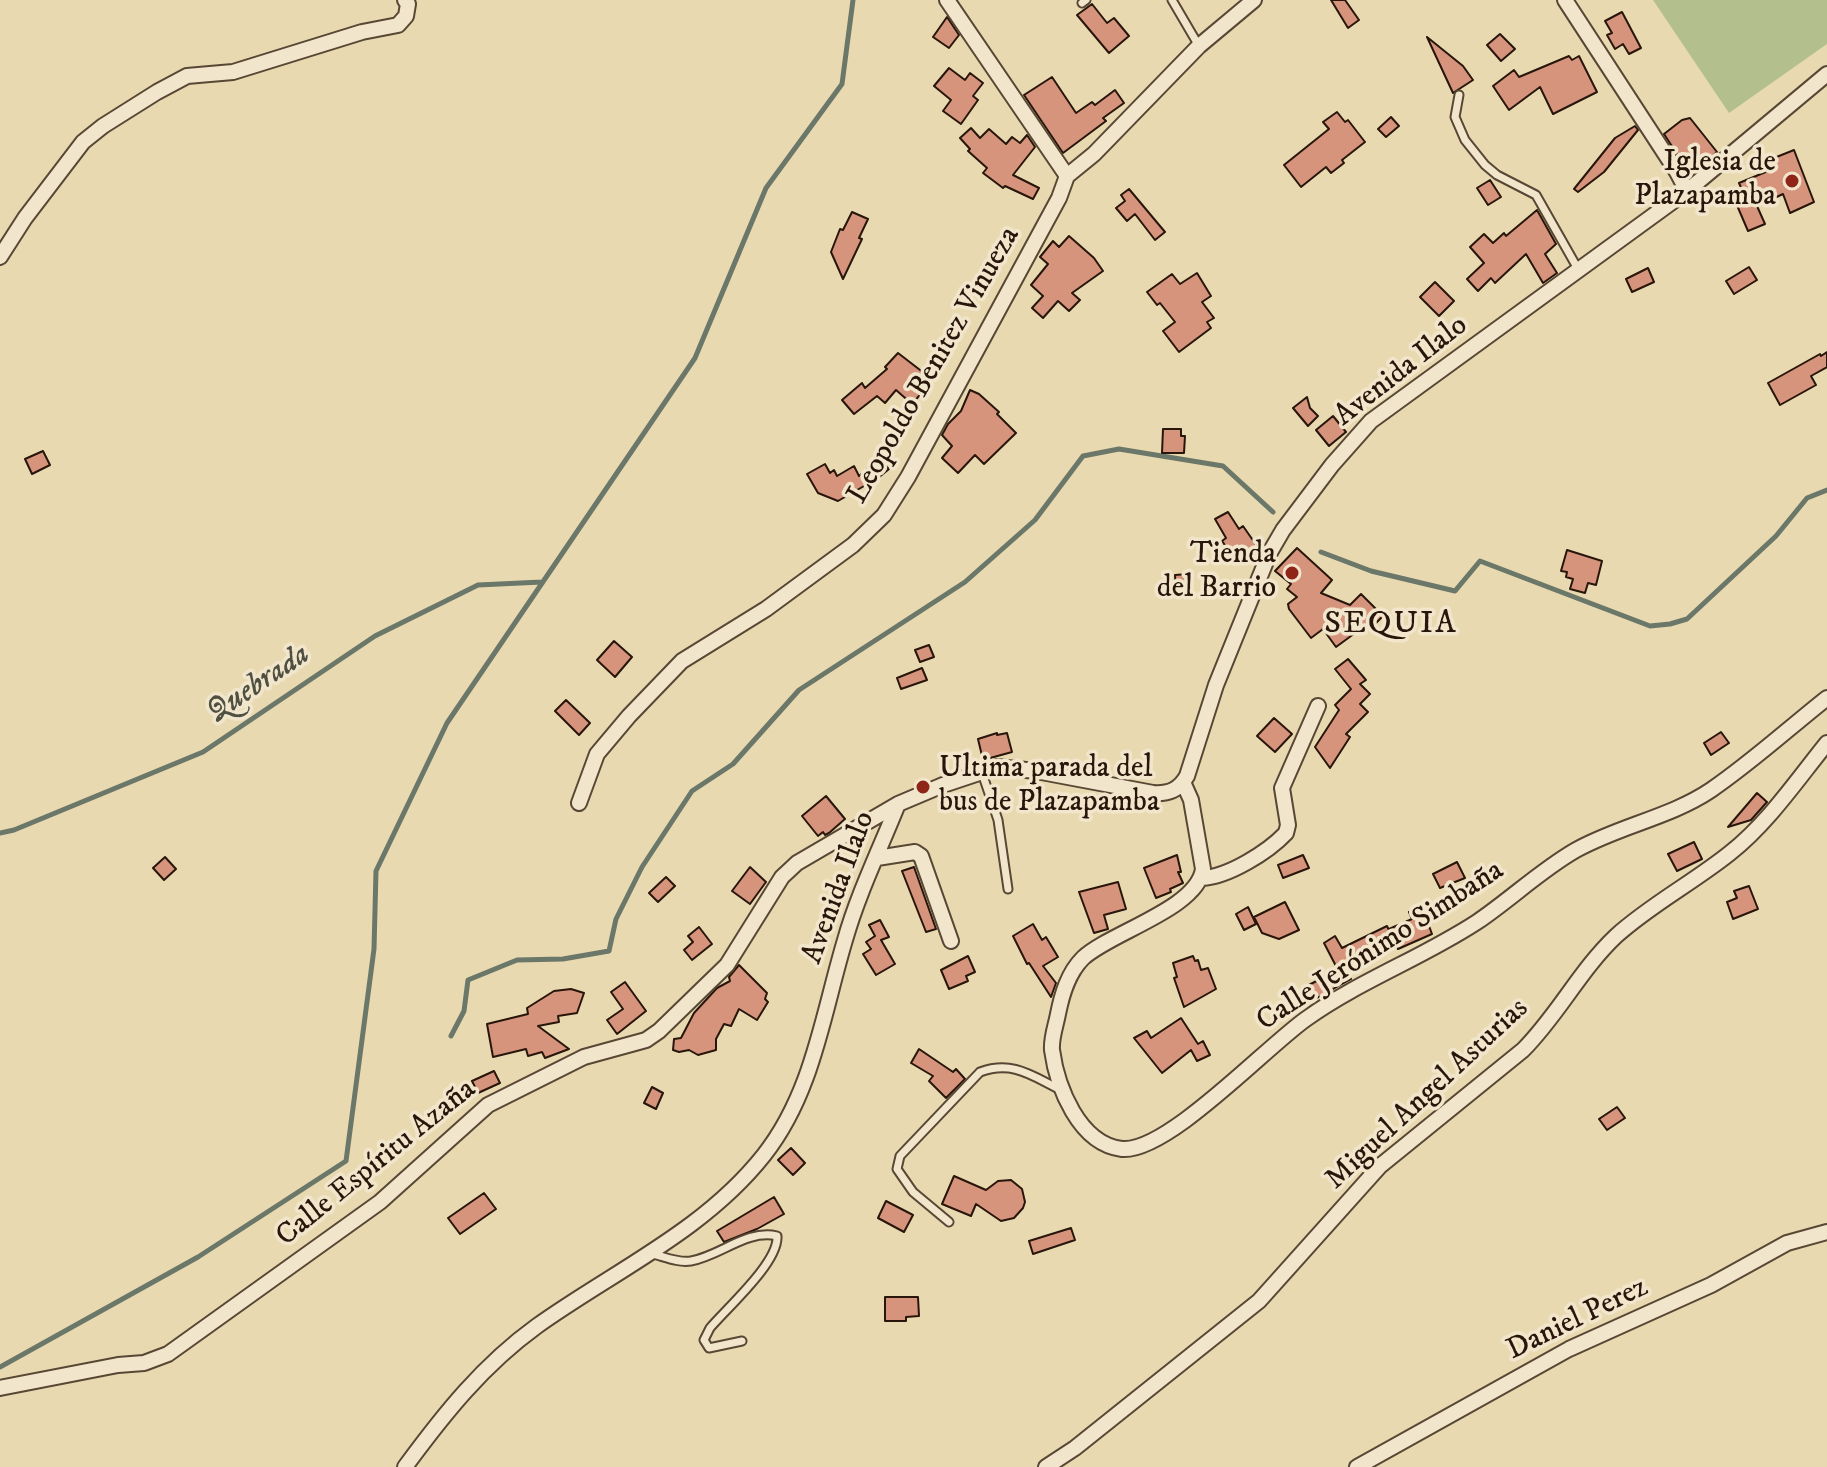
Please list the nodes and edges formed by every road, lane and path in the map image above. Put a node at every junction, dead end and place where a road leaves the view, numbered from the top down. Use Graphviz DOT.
graph roads {
  1 [pos="405,0"];
  2 [pos="947,0"];
  3 [pos="1172,0"];
  4 [pos="1254,0"];
  5 [pos="1565,0"];
  6 [pos="1199,46"];
  7 [pos="1827,74"];
  8 [pos="1459,95"];
  9 [pos="1067,176"];
  10 [pos="1687,191"];
  11 [pos="0,257"];
  12 [pos="1579,271"];
  13 [pos="1827,698"];
  14 [pos="1318,706"];
  15 [pos="1827,743"];
  16 [pos="981,771"];
  17 [pos="1183,782"];
  18 [pos="579,803"];
  19 [pos="898,804"];
  20 [pos="877,858"];
  21 [pos="1202,878"];
  22 [pos="1008,889"];
  23 [pos="951,941"];
  24 [pos="1063,1091"];
  25 [pos="949,1222"];
  26 [pos="1827,1232"];
  27 [pos="651,1253"];
  28 [pos="742,1341"];
  29 [pos="0,1388"];
  30 [pos="405,1467"];
  31 [pos="1046,1467"];
  32 [pos="1357,1467"];
  1 -- 11 [label="street"];
  2 -- 9 [label="street"];
  3 -- 6 [label="lane"];
  4 -- 6 [label="street, Leopoldo Benitez Vinueza"];
  5 -- 10 [label="street"];
  6 -- 9 [label="street, Leopoldo Benitez Vinueza"];
  7 -- 10 [label="street, Avenida Ilalo"];
  8 -- 12 [label="lane"];
  9 -- 18 [label="street, Leopoldo Benitez Vinueza"];
  10 -- 12 [label="street, Avenida Ilalo"];
  12 -- 17 [label="street, Avenida Ilalo"];
  13 -- 24 [label="street, Calle Jerónimo Simbaña"];
  14 -- 21 [label="street"];
  15 -- 31 [label="street, Miguel Angel Asturias"];
  16 -- 17 [label="street, Avenida Ilalo"];
  16 -- 19 [label="street, Avenida Ilalo"];
  16 -- 22 [label="lane"];
  17 -- 21 [label="street"];
  19 -- 20 [label="street, Avenida Ilalo"];
  19 -- 29 [label="street, Calle Espíritu Azaña"];
  20 -- 23 [label="street"];
  20 -- 27 [label="street, Avenida Ilalo"];
  21 -- 24 [label="street, Calle Jerónimo Simbaña"];
  24 -- 25 [label="lane"];
  26 -- 32 [label="street, Daniel Perez"];
  27 -- 28 [label="lane"];
  27 -- 30 [label="street, Avenida Ilalo"];
}
